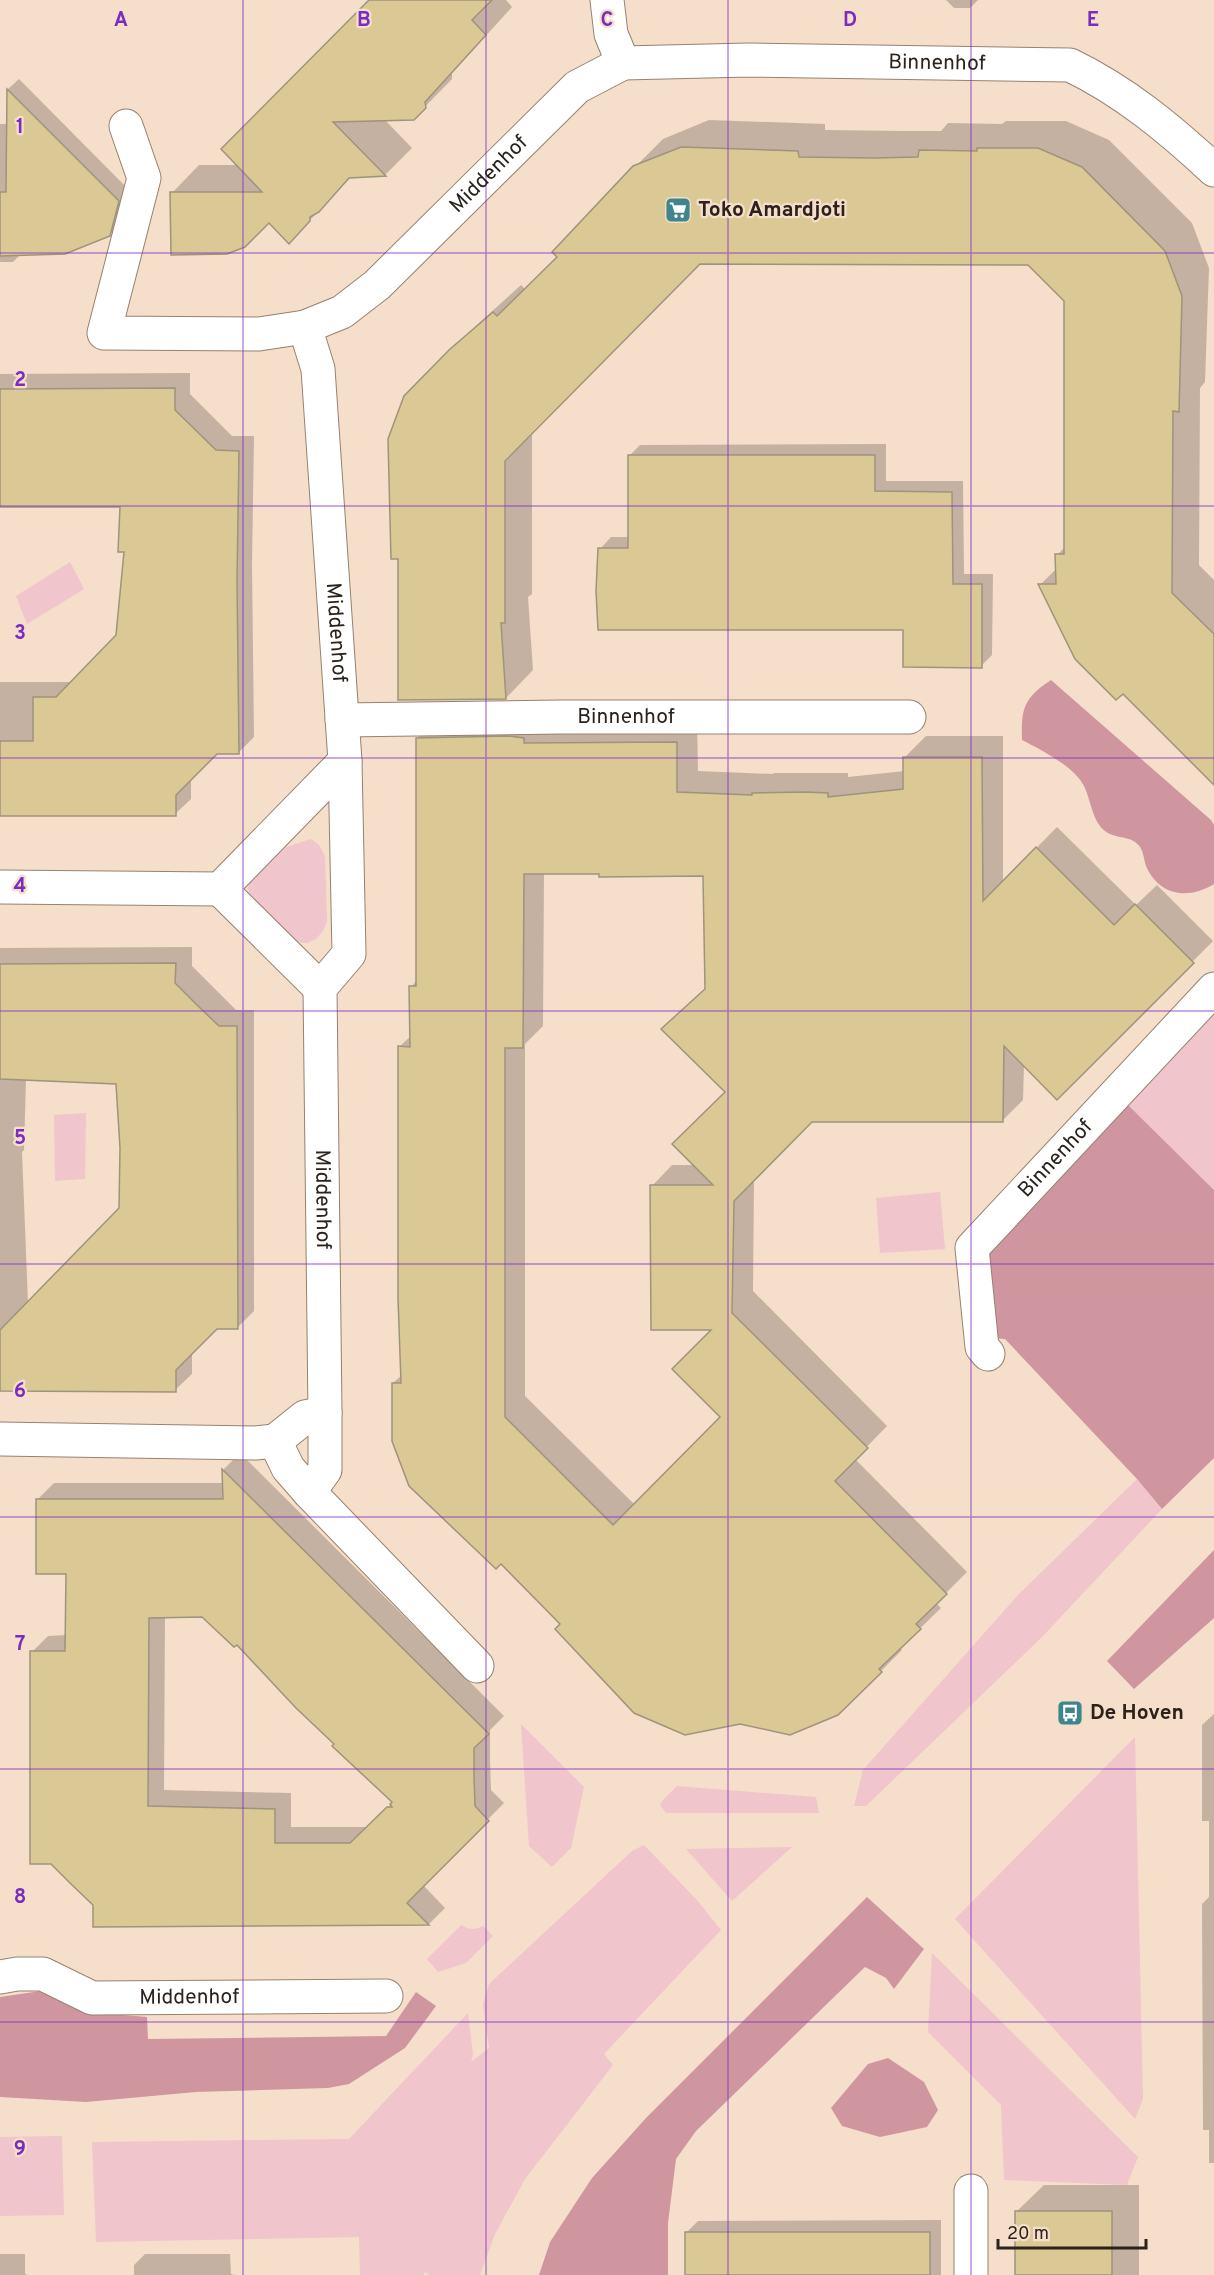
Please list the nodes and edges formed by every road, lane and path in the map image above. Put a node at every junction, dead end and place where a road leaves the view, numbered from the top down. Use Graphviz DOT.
graph roads {
  1 [pos="607,0"];
  2 [pos="623,63"];
  3 [pos="126,126"];
  4 [pos="1214,170"];
  5 [pos="305,327"];
  6 [pos="909,717"];
  7 [pos="342,720"];
  8 [pos="345,761"];
  9 [pos="0,887"];
  10 [pos="220,889"];
  11 [pos="320,988"];
  12 [pos="1214,989"];
  13 [pos="988,1354"];
  14 [pos="325,1413"];
  15 [pos="0,1439"];
  16 [pos="275,1441"];
  17 [pos="309,1491"];
  18 [pos="477,1666"];
  19 [pos="0,1977"];
  20 [pos="386,1996"];
  21 [pos="971,2191"];
  22 [pos="971,2275"];
  1 -- 2 [label="street"];
  2 -- 4 [label="street, Binnenhof"];
  2 -- 5 [label="street, Middenhof"];
  3 -- 5 [label="street, Middenhof"];
  5 -- 7 [label="street, Middenhof"];
  6 -- 7 [label="street, Binnenhof"];
  7 -- 8 [label="street, Middenhof"];
  8 -- 10 [label="street"];
  8 -- 11 [label="street, Middenhof"];
  9 -- 10 [label="street"];
  10 -- 11 [label="street"];
  11 -- 14 [label="street, Middenhof"];
  12 -- 13 [label="street, Binnenhof"];
  14 -- 16 [label="street"];
  14 -- 17 [label="street, Middenhof"];
  15 -- 16 [label="street"];
  16 -- 17 [label="street"];
  17 -- 18 [label="street"];
  19 -- 20 [label="street, Middenhof"];
  21 -- 22 [label="street"];
}
